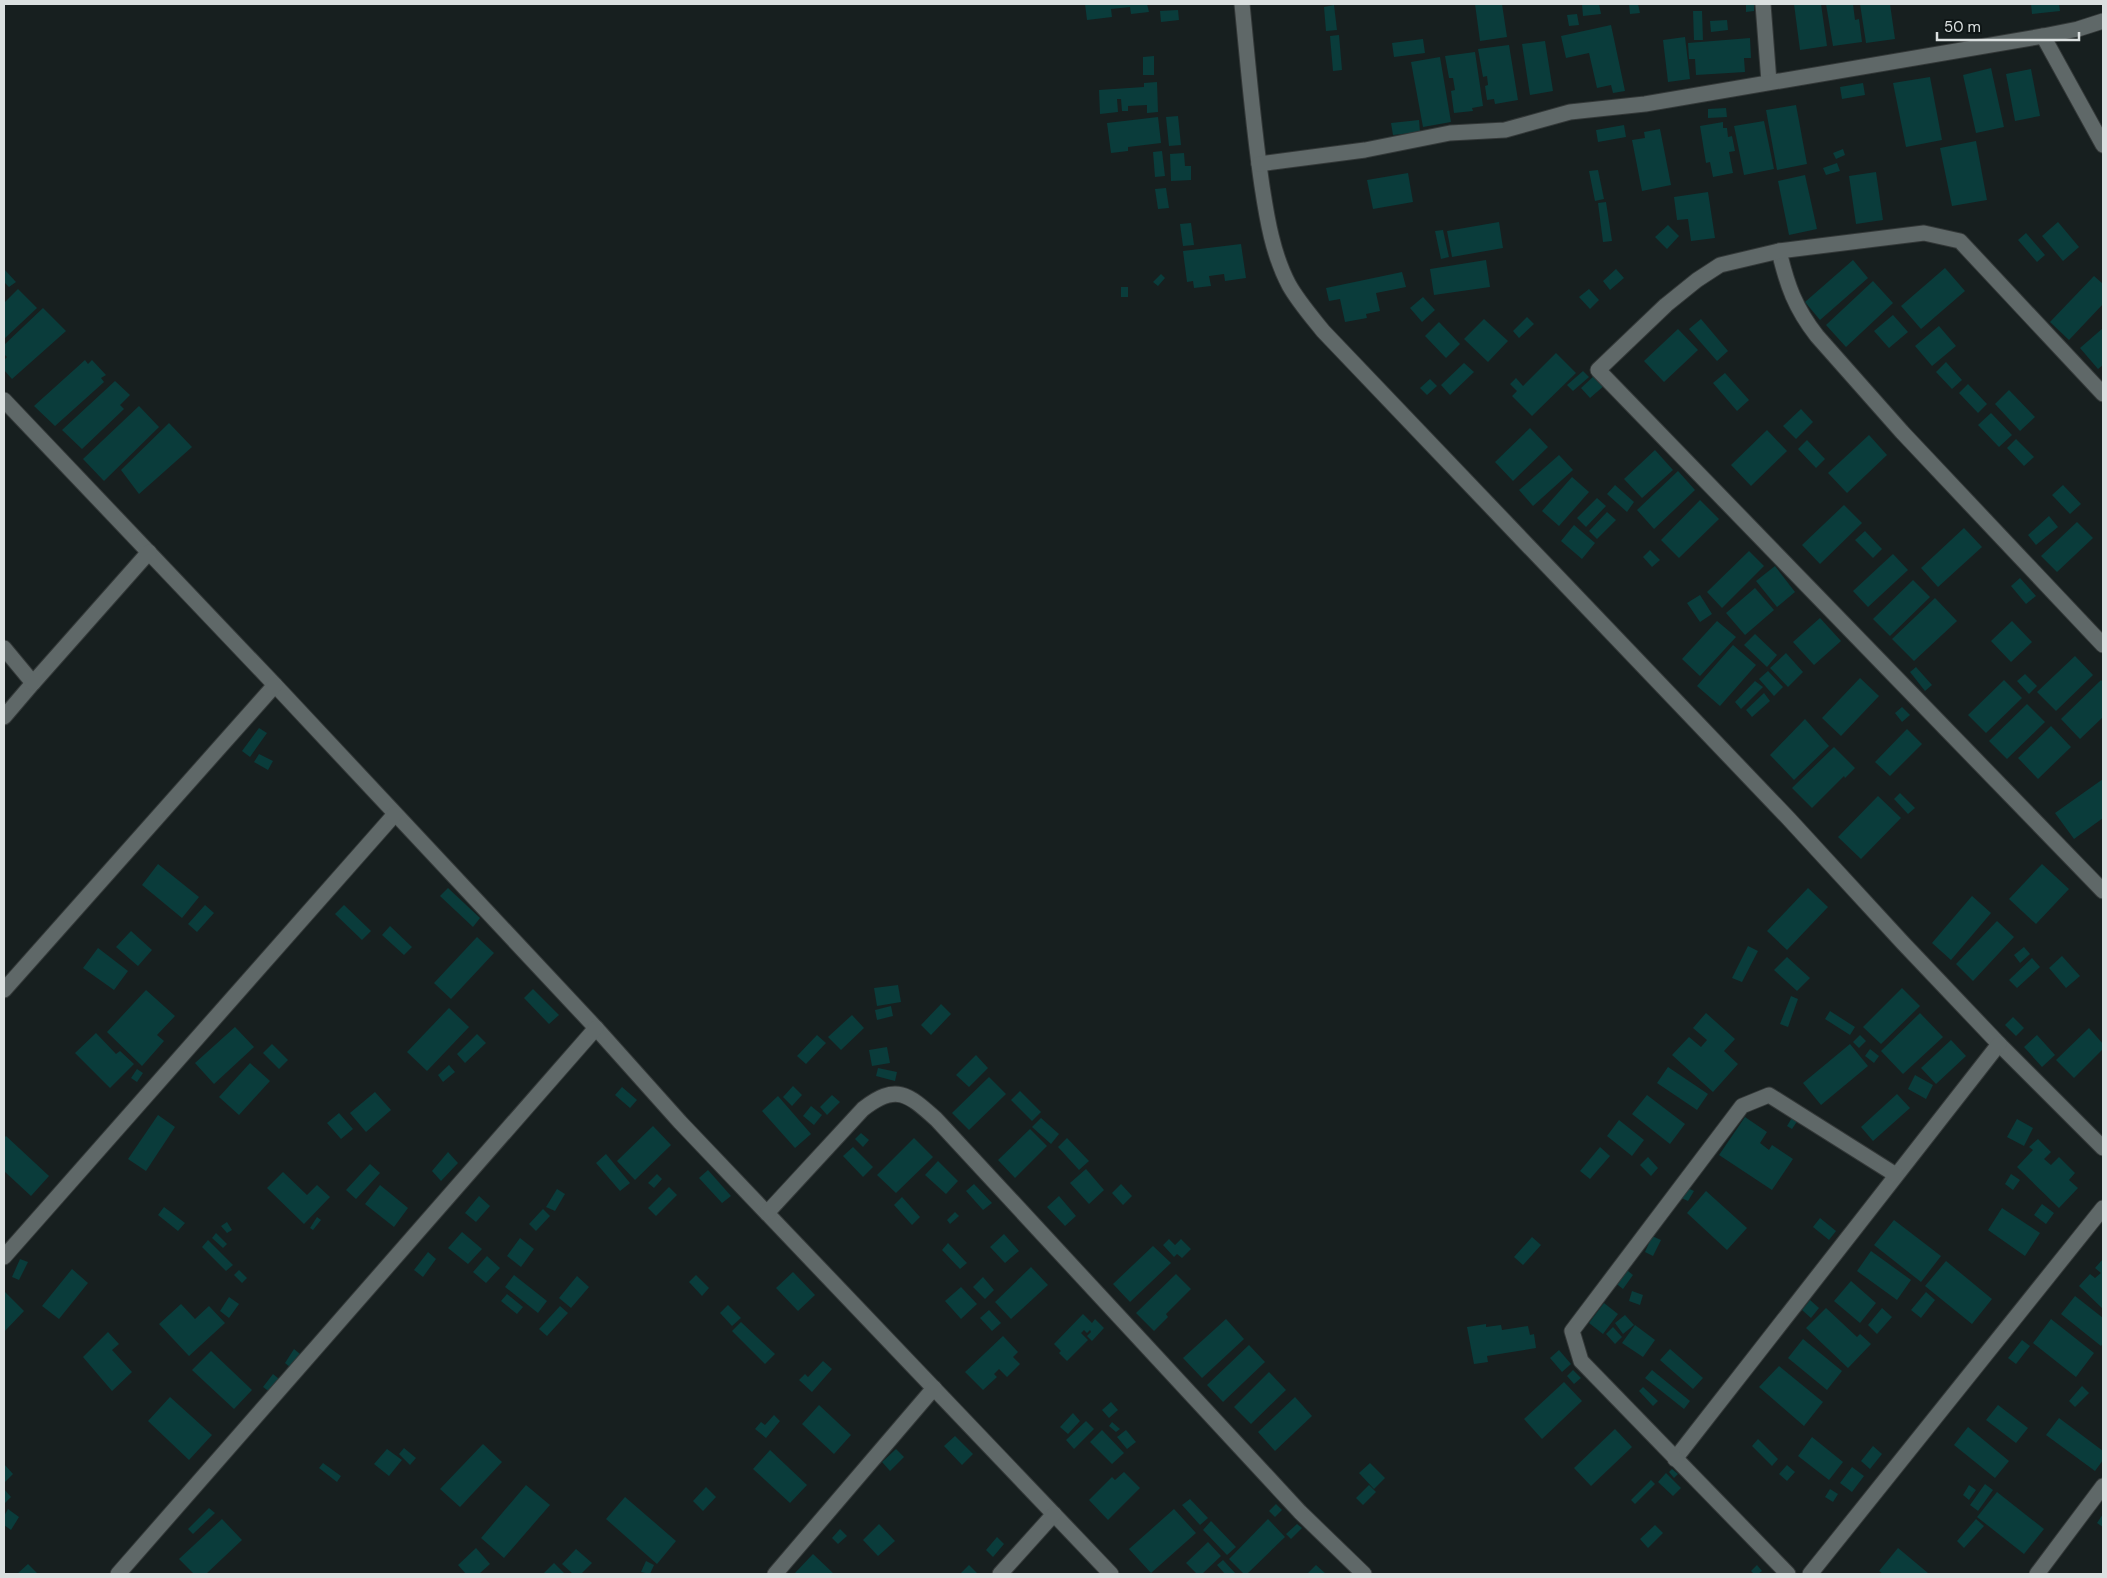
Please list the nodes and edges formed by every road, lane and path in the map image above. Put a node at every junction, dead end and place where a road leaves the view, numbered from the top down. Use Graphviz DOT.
graph roads {
  1 [pos="1242,4"];
  2 [pos="1762,4"];
  3 [pos="2103,21"];
  4 [pos="2043,36"];
  5 [pos="1769,82"];
  6 [pos="2103,146"];
  7 [pos="1259,164"];
  8 [pos="1779,251"];
  9 [pos="2103,394"];
  10 [pos="4,400"];
  11 [pos="149,552"];
  12 [pos="2103,645"];
  13 [pos="4,648"];
  14 [pos="32,683"];
  15 [pos="274,685"];
  16 [pos="4,717"];
  17 [pos="395,814"];
  18 [pos="2103,891"];
  19 [pos="4,990"];
  20 [pos="596,1028"];
  21 [pos="1999,1044"];
  22 [pos="2103,1148"];
  23 [pos="1896,1175"];
  24 [pos="2103,1208"];
  25 [pos="767,1213"];
  26 [pos="4,1257"];
  27 [pos="934,1388"];
  28 [pos="1675,1459"];
  29 [pos="2103,1486"];
  30 [pos="1054,1514"];
  31 [pos="118,1574"];
  32 [pos="775,1574"];
  33 [pos="1000,1574"];
  34 [pos="1112,1574"];
  35 [pos="1364,1574"];
  36 [pos="1788,1574"];
  37 [pos="1810,1574"];
  38 [pos="2037,1574"];
  1 -- 7 [label="street"];
  2 -- 5 [label="street"];
  3 -- 4 [label="street"];
  4 -- 5 [label="street"];
  4 -- 6 [label="street"];
  5 -- 7 [label="street"];
  7 -- 21 [label="street"];
  8 -- 9 [label="street"];
  8 -- 12 [label="street"];
  8 -- 18 [label="street"];
  10 -- 11 [label="street"];
  11 -- 14 [label="street"];
  11 -- 15 [label="street"];
  13 -- 14 [label="street"];
  14 -- 16 [label="street"];
  15 -- 17 [label="street"];
  15 -- 19 [label="street"];
  17 -- 20 [label="street"];
  17 -- 26 [label="street"];
  20 -- 25 [label="street"];
  20 -- 31 [label="street"];
  21 -- 22 [label="street"];
  21 -- 23 [label="street"];
  23 -- 28 [label="street"];
  23 -- 28 [label="street"];
  24 -- 37 [label="street"];
  25 -- 27 [label="street"];
  25 -- 35 [label="street"];
  27 -- 30 [label="street"];
  27 -- 32 [label="street"];
  28 -- 36 [label="street"];
  29 -- 38 [label="street"];
  30 -- 33 [label="street"];
  30 -- 34 [label="street"];
}
